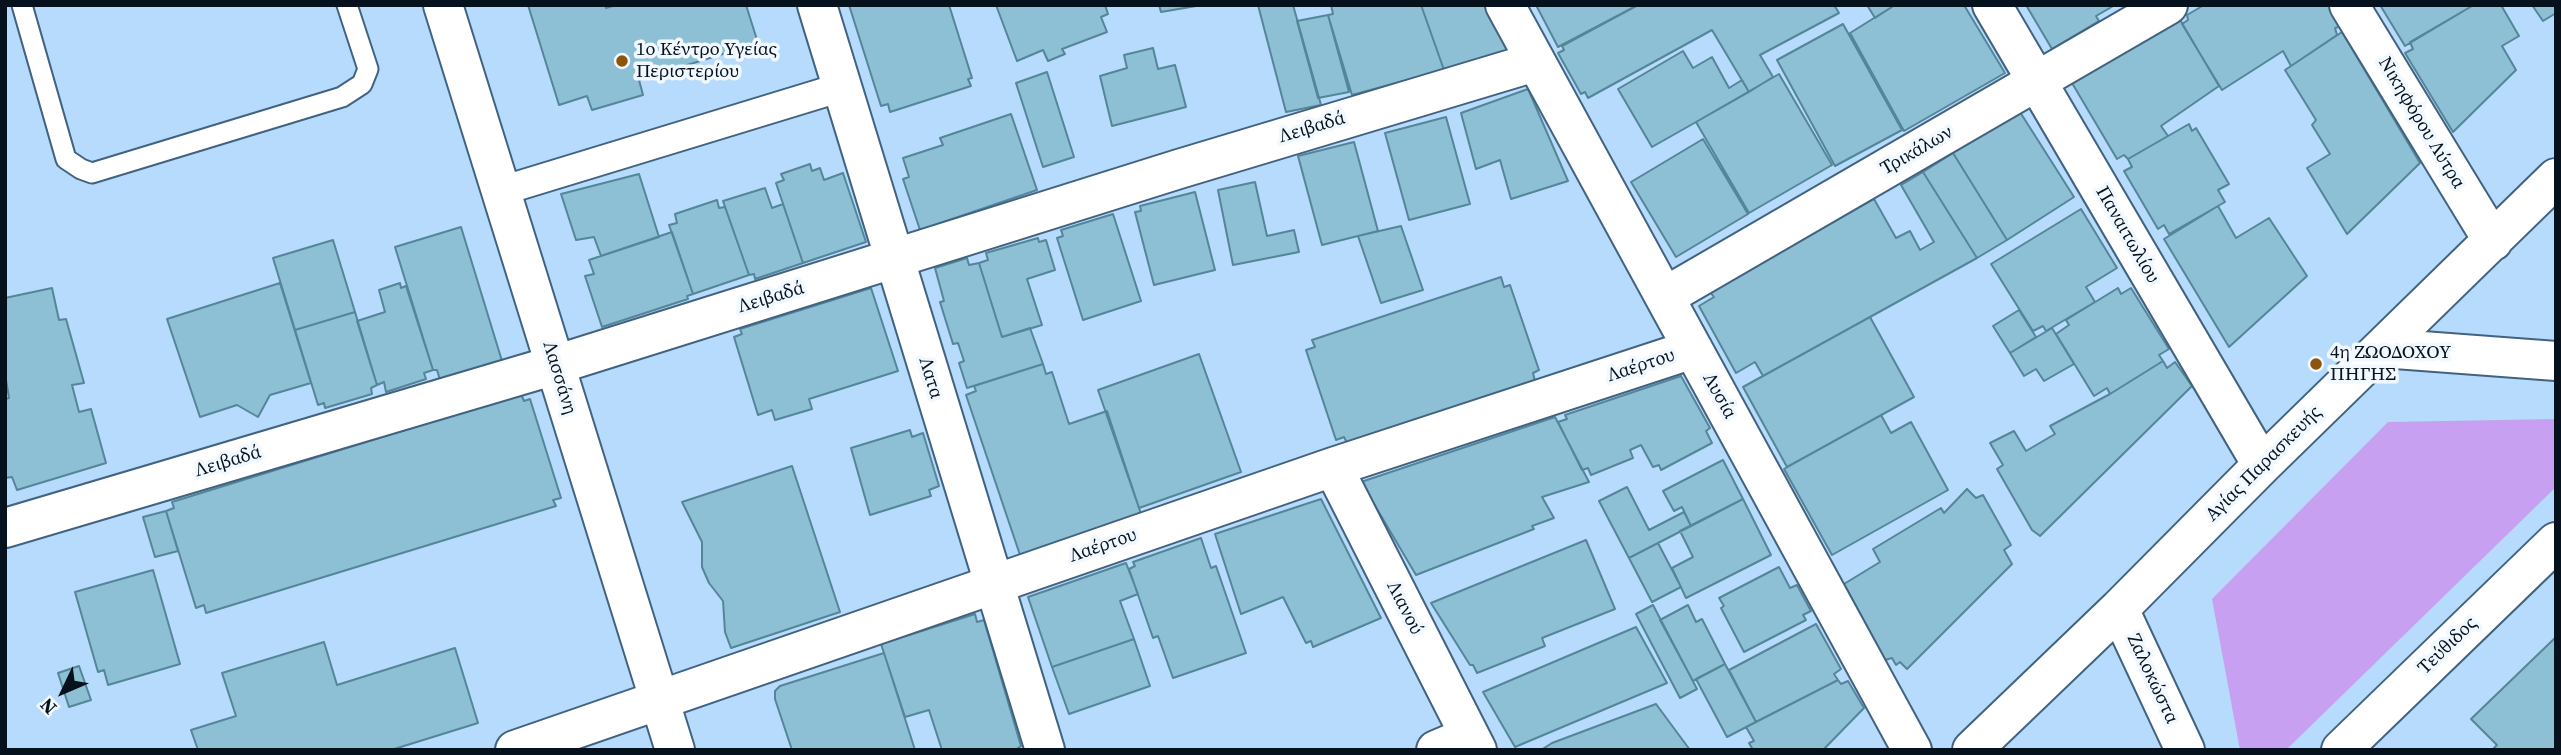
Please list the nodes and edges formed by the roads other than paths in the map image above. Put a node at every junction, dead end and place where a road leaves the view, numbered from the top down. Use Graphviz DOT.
graph roads {
  1 [pos="22,5"];
  2 [pos="347,5"];
  3 [pos="443,5"];
  4 [pos="817,5"];
  5 [pos="1505,5"];
  6 [pos="1992,5"];
  7 [pos="2168,5"];
  8 [pos="2349,5"];
  9 [pos="1535,62"];
  10 [pos="2037,82"];
  11 [pos="842,87"];
  12 [pos="2556,178"];
  13 [pos="501,191"];
  14 [pos="2493,241"];
  15 [pos="895,260"];
  16 [pos="1666,296"];
  17 [pos="2382,348"];
  18 [pos="1693,349"];
  19 [pos="2556,360"];
  20 [pos="555,365"];
  21 [pos="2262,465"];
  22 [pos="1332,467"];
  23 [pos="5,528"];
  24 [pos="2556,542"];
  25 [pos="993,585"];
  26 [pos="2119,609"];
  27 [pos="659,699"];
  28 [pos="1461,745"];
  29 [pos="516,750"];
  30 [pos="676,750"];
  31 [pos="1045,750"];
  32 [pos="1912,750"];
  33 [pos="1972,750"];
  34 [pos="2185,750"];
  35 [pos="2341,750"];
  1 -- 2 [label="lane"];
  3 -- 13 [label="street, Λασσάνη"];
  4 -- 11 [label="street, Λατα"];
  5 -- 9 [label="street, Λυσία"];
  6 -- 10 [label="street, Παναιτωλίου"];
  7 -- 10 [label="street, Τρικάλων"];
  8 -- 14 [label="street, Νικηφόρου Λύτρα"];
  9 -- 15 [label="street, Λειβαδά"];
  9 -- 16 [label="street, Λυσία"];
  10 -- 16 [label="street, Τρικάλων"];
  10 -- 21 [label="street, Παναιτωλίου"];
  11 -- 13 [label="street"];
  11 -- 15 [label="street, Λατα"];
  12 -- 14 [label="street, Αγίας Παρασκευής"];
  13 -- 20 [label="street, Λασσάνη"];
  14 -- 17 [label="street, Αγίας Παρασκευής"];
  15 -- 20 [label="street, Λειβαδά"];
  15 -- 25 [label="street, Λατα"];
  16 -- 18 [label="street, Λυσία"];
  17 -- 19 [label="street"];
  17 -- 21 [label="street, Αγίας Παρασκευής"];
  18 -- 22 [label="street, Λαέρτου"];
  18 -- 32 [label="street, Λυσία"];
  20 -- 23 [label="street, Λειβαδά"];
  20 -- 27 [label="street, Λασσάνη"];
  21 -- 26 [label="street, Αγίας Παρασκευής"];
  22 -- 25 [label="street, Λαέρτου"];
  22 -- 28 [label="street, Λιανού"];
  24 -- 35 [label="street, Τεύθιδος"];
  25 -- 27 [label="street, Λαέρτου"];
  25 -- 31 [label="street, Λατα"];
  26 -- 33 [label="street, Αγίας Παρασκευής"];
  26 -- 34 [label="street, Ζαλοκώστα"];
  27 -- 29 [label="street, Λαέρτου"];
  27 -- 30 [label="street, Λασσάνη"];
}
